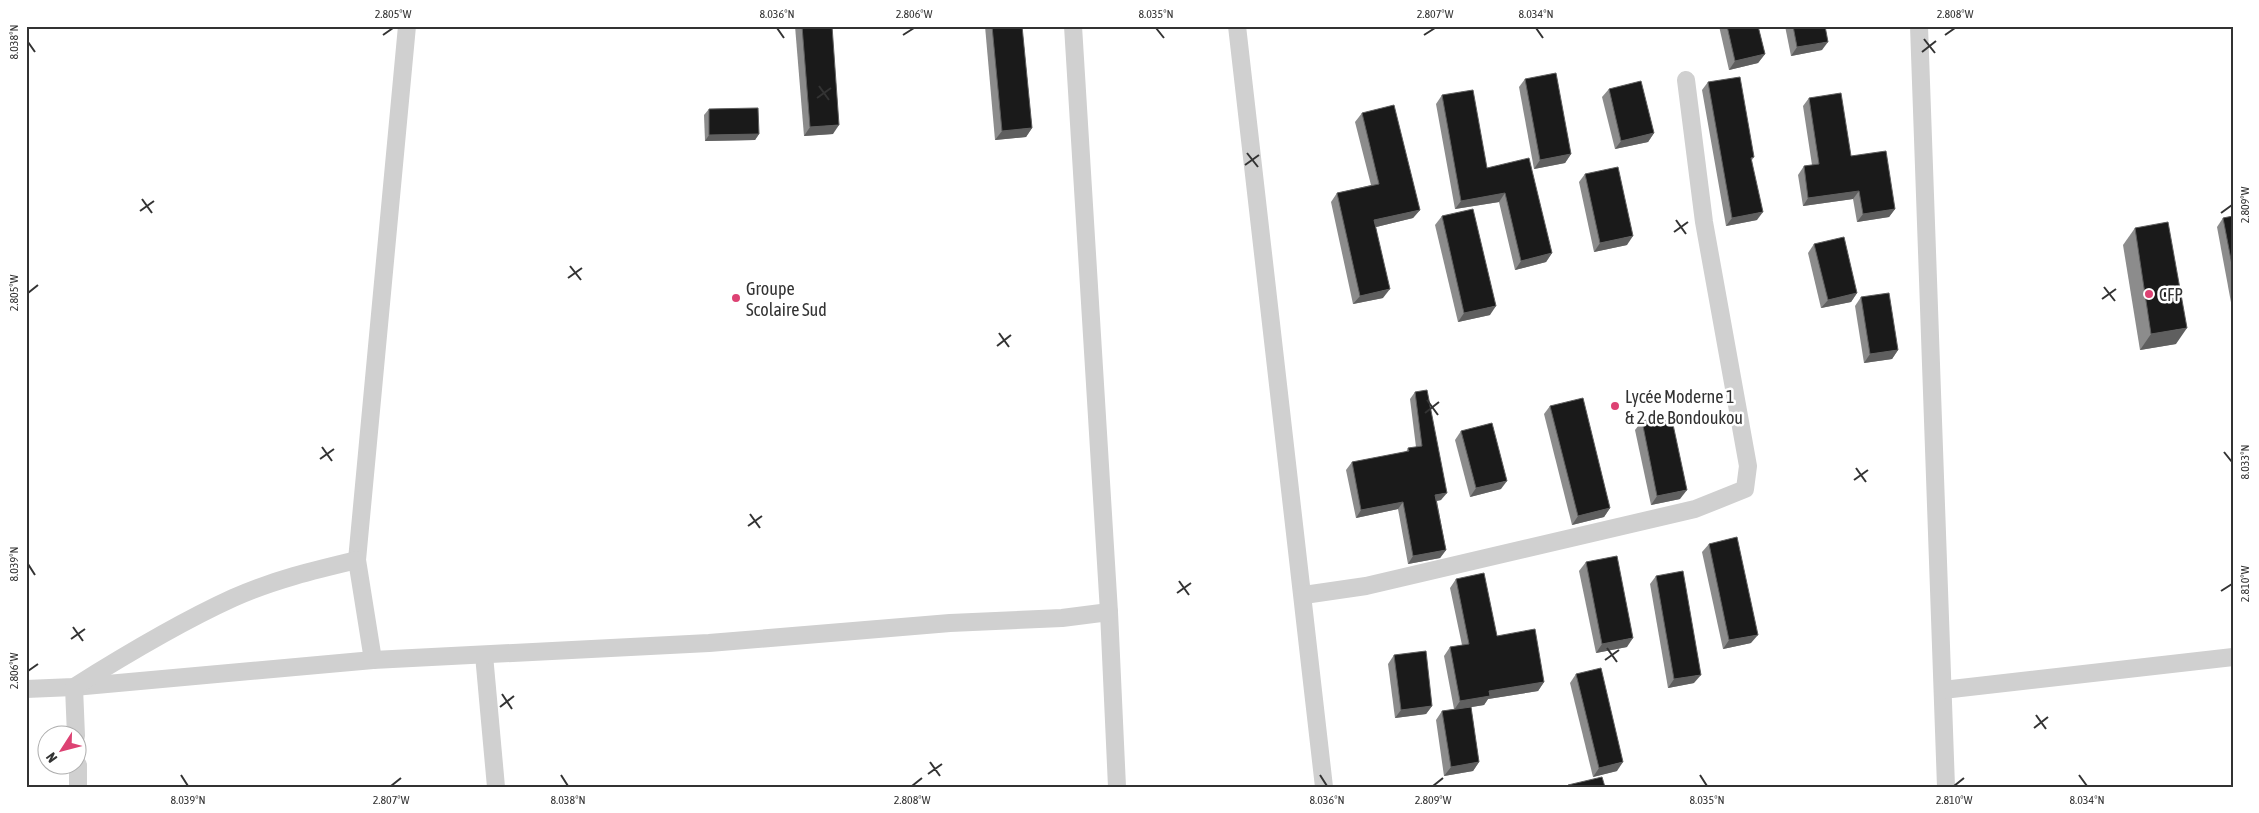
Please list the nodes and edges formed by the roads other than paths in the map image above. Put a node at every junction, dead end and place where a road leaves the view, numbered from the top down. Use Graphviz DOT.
graph roads {
  1 [pos="406,26"];
  2 [pos="1073,26"];
  3 [pos="1237,26"];
  4 [pos="1919,26"];
  5 [pos="1686,80"];
  6 [pos="357,560"];
  7 [pos="1304,596"];
  8 [pos="1109,612"];
  9 [pos="484,655"];
  10 [pos="2233,657"];
  11 [pos="373,660"];
  12 [pos="74,687"];
  13 [pos="26,689"];
  14 [pos="1943,690"];
  15 [pos="76,726"];
  16 [pos="496,787"];
  17 [pos="1117,787"];
  18 [pos="1324,787"];
  19 [pos="1946,787"];
  1 -- 6 [label="street"];
  2 -- 8 [label="street"];
  3 -- 7 [label="street"];
  4 -- 14 [label="street"];
  5 -- 7 [label="street"];
  6 -- 11 [label="street"];
  6 -- 12 [label="street"];
  7 -- 18 [label="street"];
  8 -- 9 [label="street"];
  8 -- 17 [label="street"];
  9 -- 11 [label="street"];
  9 -- 16 [label="street"];
  10 -- 14 [label="street"];
  11 -- 12 [label="street"];
  12 -- 13 [label="street"];
  12 -- 15 [label="street"];
  14 -- 19 [label="street"];
}
